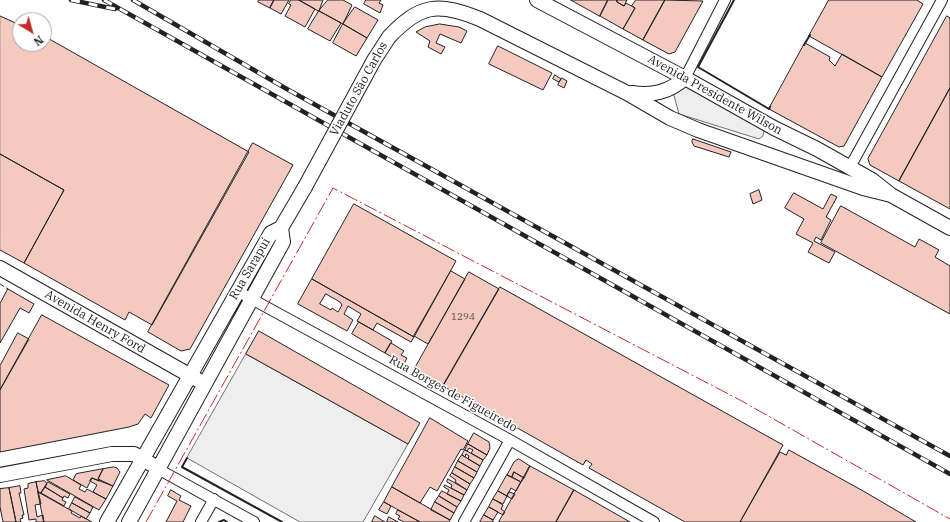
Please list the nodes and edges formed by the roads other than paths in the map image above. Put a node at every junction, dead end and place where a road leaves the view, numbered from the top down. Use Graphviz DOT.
graph roads {
  1 [pos="537,0"];
  2 [pos="725,0"];
  3 [pos="942,0"];
  4 [pos="685,78"];
  5 [pos="668,90"];
  6 [pos="628,93"];
  7 [pos="670,118"];
  8 [pos="850,168"];
  9 [pos="891,195"];
  10 [pos="281,228"];
  11 [pos="950,228"];
  12 [pos="0,268"];
  13 [pos="238,291"];
  14 [pos="253,299"];
  15 [pos="190,376"];
  16 [pos="205,385"];
  17 [pos="510,440"];
  18 [pos="143,459"];
  19 [pos="158,469"];
  20 [pos="0,475"];
  21 [pos="214,500"];
  22 [pos="107,522"];
  23 [pos="129,522"];
  24 [pos="201,522"];
  25 [pos="254,522"];
  26 [pos="464,522"];
  27 [pos="654,522"];
  1 -- 4 [label="main road, Avenida Presidente Wilson"];
  2 -- 4 [label="street"];
  3 -- 8 [label="street"];
  4 -- 5 [label="main road"];
  4 -- 8 [label="main road, Avenida Presidente Wilson"];
  5 -- 6 [label="main road"];
  5 -- 7 [label="main road"];
  6 -- 7 [label="main road, Avenida Presidente Wilson"];
  6 -- 10 [label="main road, Viaduto São Carlos, bridge"];
  7 -- 9 [label="main road, Avenida Presidente Wilson"];
  8 -- 9 [label="main road, Avenida Presidente Wilson"];
  9 -- 11 [label="main road, Avenida Presidente Wilson"];
  10 -- 13 [label="main road, Rua Sarapuí"];
  10 -- 14 [label="main road, Rua Sarapuí"];
  12 -- 15 [label="main road, Avenida Henry Ford"];
  13 -- 14 [label="street, Rua Borges de Figueiredo"];
  13 -- 15 [label="main road, Rua Sarapuí"];
  14 -- 16 [label="main road, Rua Sarapuí"];
  14 -- 17 [label="street, Rua Borges de Figueiredo"];
  15 -- 16 [label="main road, Avenida Henry Ford"];
  15 -- 18 [label="main road, Rua Sarapuí"];
  16 -- 19 [label="main road, Rua Sarapuí"];
  17 -- 26 [label="street"];
  17 -- 27 [label="street, Rua Borges de Figueiredo"];
  18 -- 19 [label="main road"];
  18 -- 20 [label="main road"];
  18 -- 22 [label="main road, Rua Sarapuí"];
  19 -- 21 [label="street"];
  19 -- 23 [label="main road, Rua Sarapuí"];
  21 -- 24 [label="street"];
  21 -- 25 [label="street"];
}
